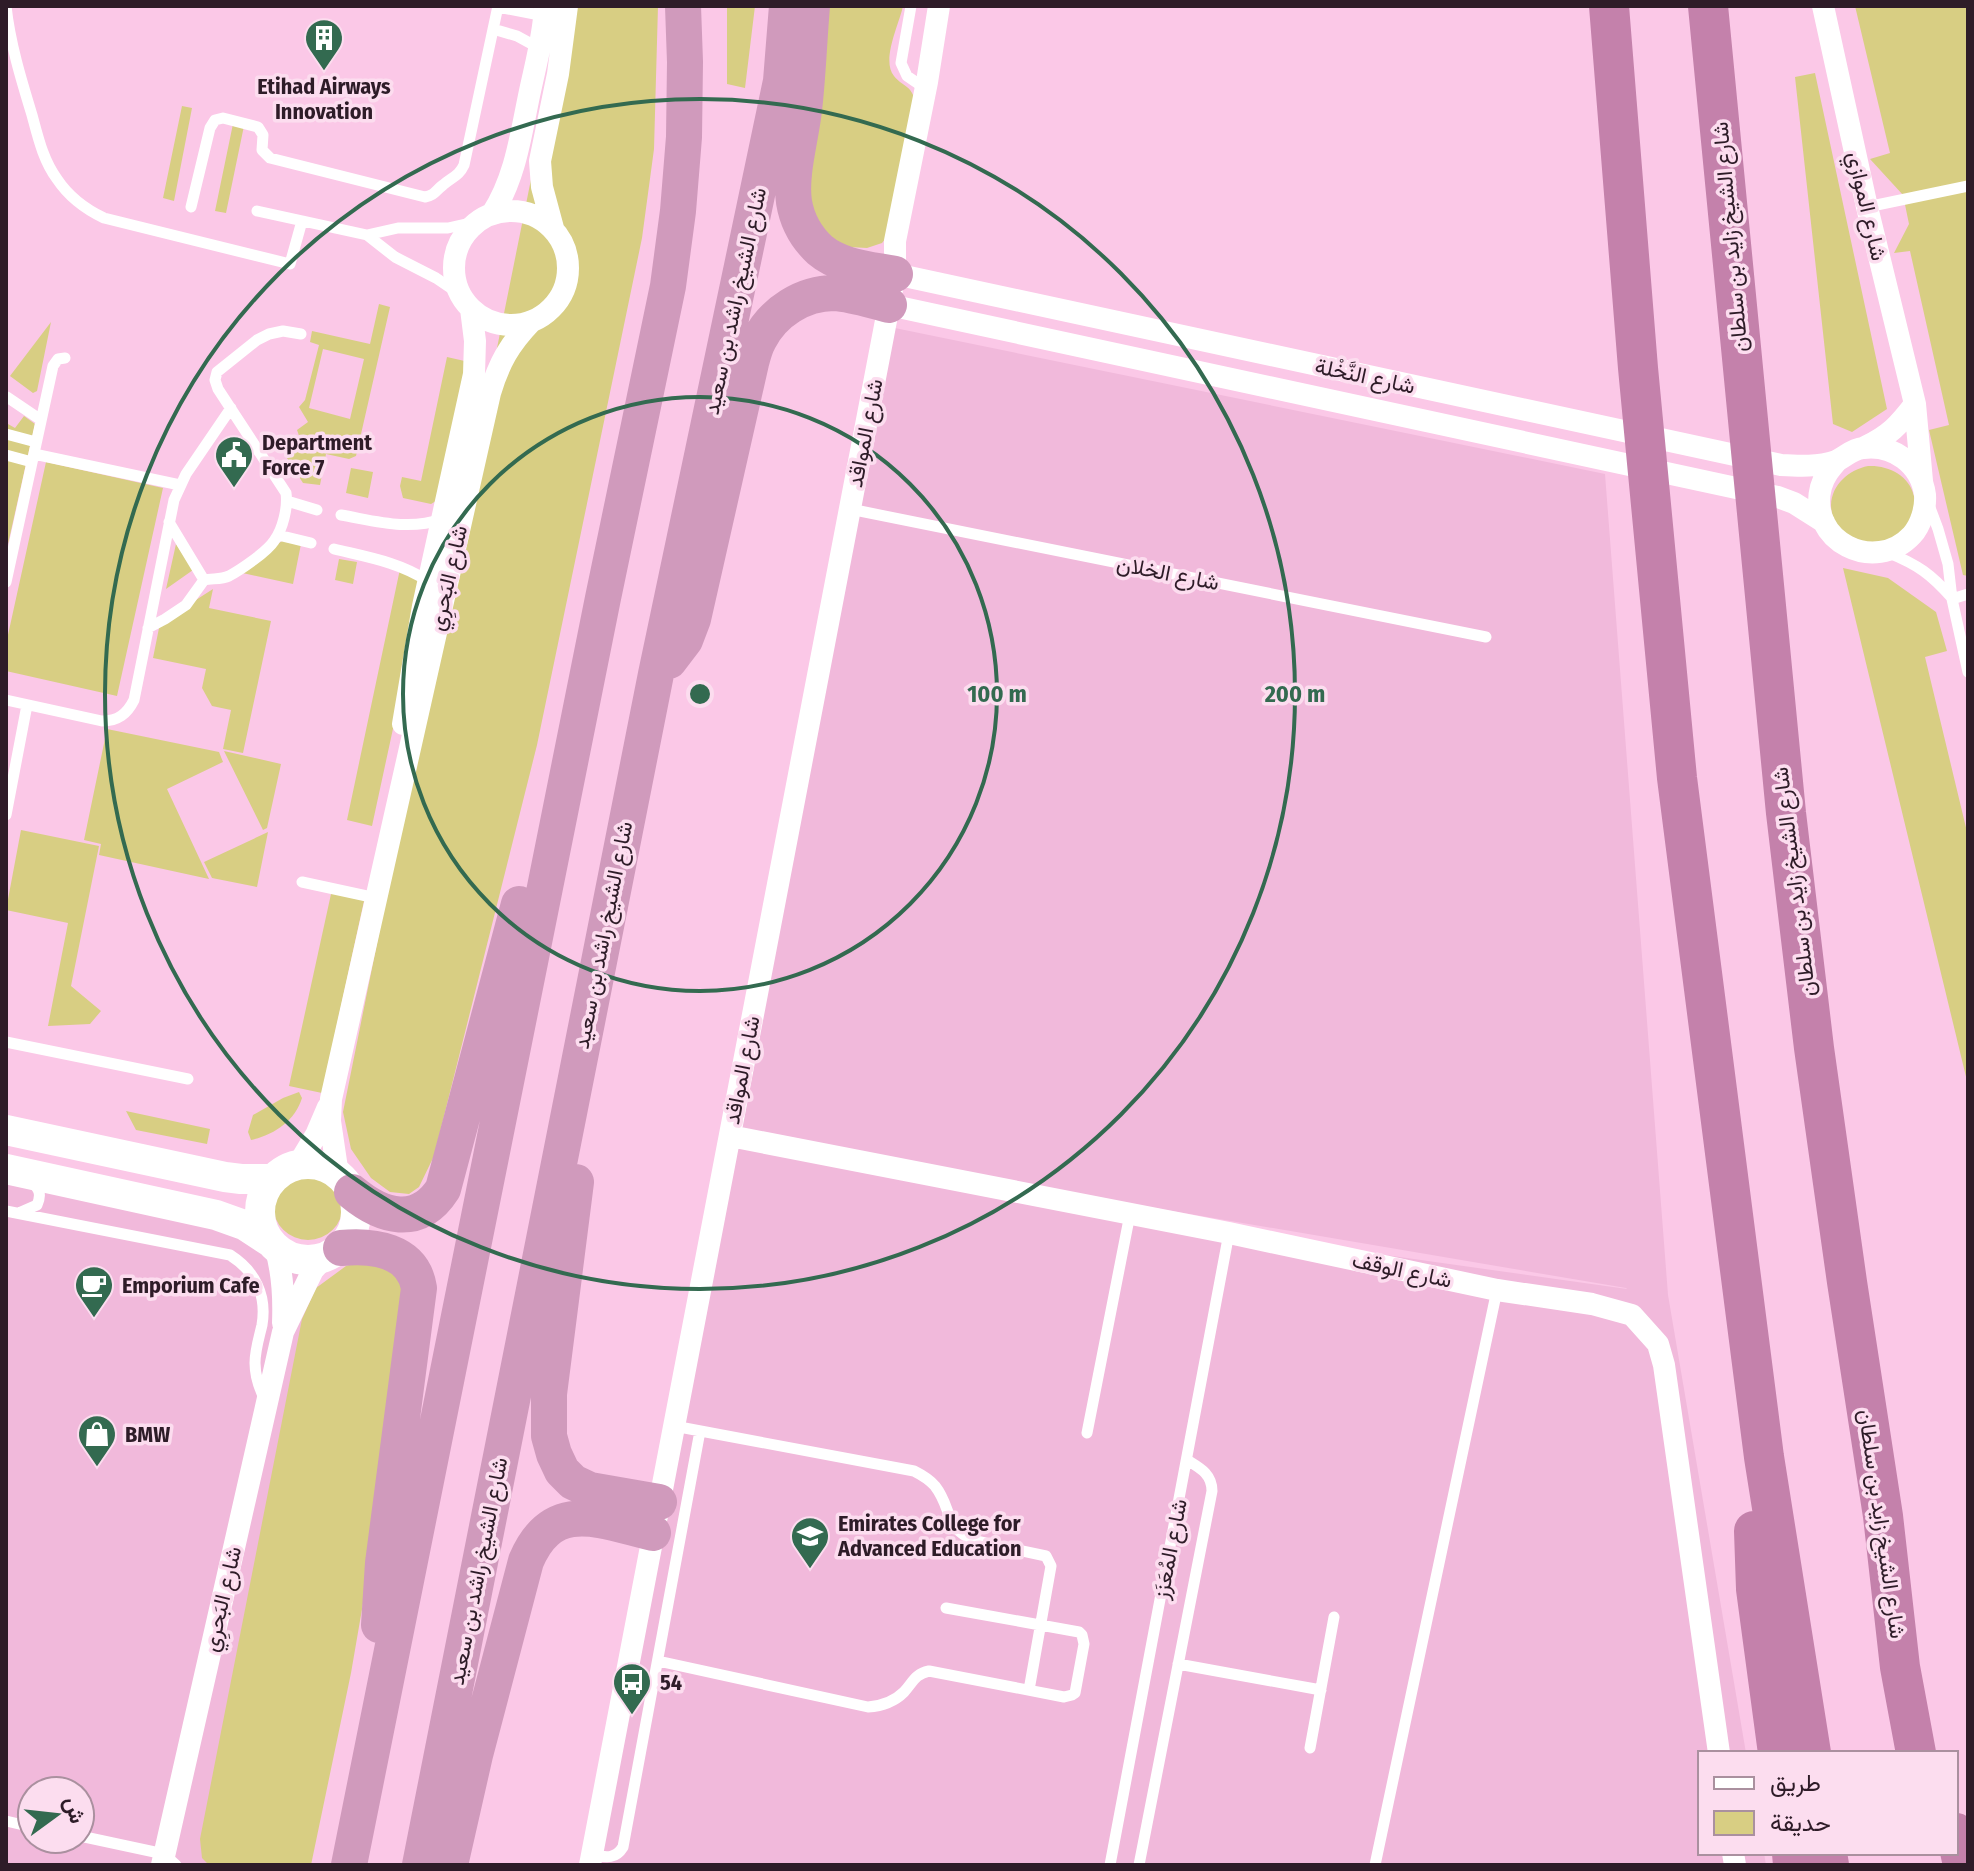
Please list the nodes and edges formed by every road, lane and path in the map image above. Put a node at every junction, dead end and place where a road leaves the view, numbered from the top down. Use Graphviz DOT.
graph roads {
  1 [pos="6,6"];
  2 [pos="498,6"];
  3 [pos="567,6"];
  4 [pos="683,6"];
  5 [pos="787,6"];
  6 [pos="812,6"];
  7 [pos="911,6"];
  8 [pos="939,6"];
  9 [pos="949,6"];
  10 [pos="1609,6"];
  11 [pos="1708,6"];
  12 [pos="1823,6"];
  13 [pos="545,11"];
  14 [pos="493,29"];
  15 [pos="539,48"];
  16 [pos="926,89"];
  17 [pos="1968,186"];
  18 [pos="191,207"];
  19 [pos="1867,207"];
  20 [pos="257,211"];
  21 [pos="485,217"];
  22 [pos="302,221"];
  23 [pos="553,228"];
  24 [pos="367,235"];
  25 [pos="892,290"];
  26 [pos="466,302"];
  27 [pos="531,322"];
  28 [pos="301,334"];
  29 [pos="65,358"];
  30 [pos="7,397"];
  31 [pos="1915,404"];
  32 [pos="231,408"];
  33 [pos="41,420"];
  34 [pos="6,434"];
  35 [pos="1861,448"];
  36 [pos="34,453"];
  37 [pos="6,455"];
  38 [pos="1837,461"];
  39 [pos="180,485"];
  40 [pos="1923,489"];
  41 [pos="287,501"];
  42 [pos="850,509"];
  43 [pos="317,510"];
  44 [pos="341,515"];
  45 [pos="443,518"];
  46 [pos="169,522"];
  47 [pos="1824,522"];
  48 [pos="278,535"];
  49 [pos="311,543"];
  50 [pos="334,549"];
  51 [pos="1886,552"];
  52 [pos="204,580"];
  53 [pos="429,581"];
  54 [pos="6,582"];
  55 [pos="1968,594"];
  56 [pos="603,598"];
  57 [pos="1952,599"];
  58 [pos="148,628"];
  59 [pos="1486,637"];
  60 [pos="1968,672"];
  61 [pos="656,674"];
  62 [pos="6,700"];
  63 [pos="27,705"];
  64 [pos="6,815"];
  65 [pos="388,844"];
  66 [pos="302,882"];
  67 [pos="376,898"];
  68 [pos="582,1039"];
  69 [pos="6,1042"];
  70 [pos="188,1079"];
  71 [pos="331,1099"];
  72 [pos="6,1130"];
  73 [pos="730,1136"];
  74 [pos="15,1171"];
  75 [pos="285,1172"];
  76 [pos="345,1183"];
  77 [pos="11,1212"];
  78 [pos="1130,1214"];
  79 [pos="1229,1233"];
  80 [pos="272,1244"];
  81 [pos="333,1253"];
  82 [pos="1497,1290"];
  83 [pos="283,1332"];
  84 [pos="267,1404"];
  85 [pos="674,1426"];
  86 [pos="700,1431"];
  87 [pos="1087,1433"];
  88 [pos="1764,1457"];
  89 [pos="1187,1460"];
  90 [pos="1883,1516"];
  91 [pos="656,1517"];
  92 [pos="946,1608"];
  93 [pos="1334,1617"];
  94 [pos="1041,1624"];
  95 [pos="658,1661"];
  96 [pos="1178,1664"];
  97 [pos="1029,1690"];
  98 [pos="1321,1690"];
  99 [pos="1310,1748"];
  100 [pos="1719,1751"];
  101 [pos="1778,1751"];
  102 [pos="1811,1751"];
  103 [pos="1916,1751"];
  104 [pos="1939,1751"];
  105 [pos="369,1766"];
  106 [pos="96,1841"];
  107 [pos="1958,1842"];
  108 [pos="591,1860"];
  109 [pos="167,1861"];
  110 [pos="349,1865"];
  111 [pos="420,1865"];
  112 [pos="450,1865"];
  113 [pos="1110,1865"];
  114 [pos="1139,1865"];
  115 [pos="1375,1865"];
  116 [pos="1963,1865"];
  1 -- 22 [label="lane"];
  2 -- 13 [label="lane"];
  2 -- 14 [label="lane"];
  3 -- 23 [label="street"];
  4 -- 56 [label="highway"];
  5 -- 61 [label="highway, شارع الشيخ راشد بن سعيد"];
  6 -- 25 [label="highway"];
  7 -- 16 [label="lane"];
  8 -- 16 [label="street, شارع المواقد"];
  9 -- 25 [label="street, شارع المواقد"];
  10 -- 88 [label="highway"];
  11 -- 90 [label="highway, شارع الشيخ زايد بن سلطان"];
  12 -- 19 [label="street, شارع الموازي"];
  13 -- 15 [label="street"];
  14 -- 15 [label="lane"];
  14 -- 18 [label="lane"];
  15 -- 21 [label="street"];
  16 -- 25 [label="street, شارع المواقد"];
  17 -- 19 [label="lane"];
  19 -- 31 [label="street, شارع الموازي"];
  20 -- 22 [label="lane"];
  21 -- 23 [label="street"];
  21 -- 24 [label="lane"];
  21 -- 26 [label="street"];
  22 -- 24 [label="lane"];
  23 -- 27 [label="street"];
  24 -- 26 [label="lane"];
  25 -- 38 [label="street, شارع النَّخْلة"];
  25 -- 42 [label="street, شارع المواقد"];
  25 -- 47 [label="street, شارع النَّخْلة"];
  25 -- 61 [label="highway"];
  26 -- 27 [label="street"];
  26 -- 45 [label="street, شارع البَحرِي"];
  27 -- 65 [label="street, شارع البَحرِي"];
  28 -- 32 [label="lane"];
  29 -- 33 [label="lane"];
  30 -- 33 [label="lane"];
  31 -- 35 [label="street"];
  31 -- 40 [label="street, شارع الموازي"];
  32 -- 39 [label="lane"];
  32 -- 41 [label="lane"];
  33 -- 36 [label="lane"];
  34 -- 36 [label="lane"];
  35 -- 38 [label="street"];
  35 -- 40 [label="street"];
  36 -- 37 [label="lane"];
  36 -- 39 [label="lane"];
  36 -- 54 [label="lane"];
  38 -- 47 [label="street"];
  39 -- 46 [label="lane"];
  40 -- 51 [label="street"];
  40 -- 57 [label="lane, شارع الموازي"];
  41 -- 43 [label="lane"];
  41 -- 48 [label="lane"];
  42 -- 59 [label="lane, شارع الخلان"];
  42 -- 73 [label="street, شارع المواقد"];
  44 -- 45 [label="lane"];
  45 -- 53 [label="street, شارع البَحرِي"];
  46 -- 52 [label="lane"];
  46 -- 58 [label="lane"];
  47 -- 51 [label="street"];
  48 -- 49 [label="lane"];
  48 -- 52 [label="lane"];
  50 -- 53 [label="lane"];
  51 -- 57 [label="lane"];
  52 -- 58 [label="lane"];
  53 -- 65 [label="street, شارع البَحرِي"];
  55 -- 57 [label="lane"];
  56 -- 76 [label="highway"];
  56 -- 105 [label="highway"];
  57 -- 60 [label="lane, شارع الموازي"];
  58 -- 63 [label="lane"];
  61 -- 68 [label="highway, شارع الشيخ راشد بن سعيد"];
  62 -- 63 [label="lane"];
  63 -- 64 [label="lane"];
  65 -- 67 [label="street, شارع البَحرِي"];
  66 -- 67 [label="lane"];
  67 -- 71 [label="street, شارع البَحرِي"];
  68 -- 91 [label="highway"];
  68 -- 111 [label="highway, شارع الشيخ راشد بن سعيد"];
  69 -- 70 [label="lane"];
  71 -- 75 [label="street, شارع البَحرِي"];
  71 -- 76 [label="street, شارع البَحرِي"];
  72 -- 75 [label="main road"];
  73 -- 78 [label="street, شارع الوقف"];
  73 -- 85 [label="street, شارع المواقد"];
  74 -- 77 [label="lane"];
  74 -- 80 [label="main road"];
  75 -- 76 [label="main road"];
  75 -- 80 [label="main road"];
  76 -- 81 [label="main road"];
  77 -- 84 [label="lane"];
  78 -- 79 [label="street, شارع الوقف"];
  78 -- 87 [label="lane"];
  79 -- 82 [label="street, شارع الوقف"];
  79 -- 89 [label="lane, شارع المُعَزَز"];
  80 -- 81 [label="main road"];
  80 -- 83 [label="street, شارع البَحرِي"];
  81 -- 83 [label="street, شارع البَحرِي"];
  81 -- 105 [label="highway"];
  82 -- 100 [label="street, شارع الوقف"];
  82 -- 115 [label="lane"];
  83 -- 84 [label="street, شارع البَحرِي"];
  84 -- 109 [label="street, شارع البَحرِي"];
  85 -- 86 [label="lane"];
  85 -- 91 [label="street, شارع المواقد"];
  86 -- 94 [label="lane"];
  86 -- 95 [label="lane"];
  88 -- 101 [label="highway"];
  88 -- 102 [label="highway"];
  89 -- 96 [label="lane"];
  89 -- 113 [label="lane, شارع المُعَزَز"];
  90 -- 103 [label="highway, شارع الشيخ زايد بن سلطان"];
  90 -- 104 [label="highway"];
  91 -- 108 [label="street, شارع المواقد"];
  91 -- 112 [label="highway"];
  92 -- 94 [label="lane"];
  93 -- 98 [label="lane"];
  94 -- 97 [label="lane"];
  94 -- 97 [label="lane"];
  95 -- 97 [label="lane"];
  95 -- 108 [label="lane"];
  96 -- 98 [label="lane"];
  96 -- 114 [label="lane"];
  98 -- 99 [label="lane"];
  105 -- 110 [label="highway"];
  106 -- 109 [label="lane"];
  107 -- 116 [label="highway"];
}
